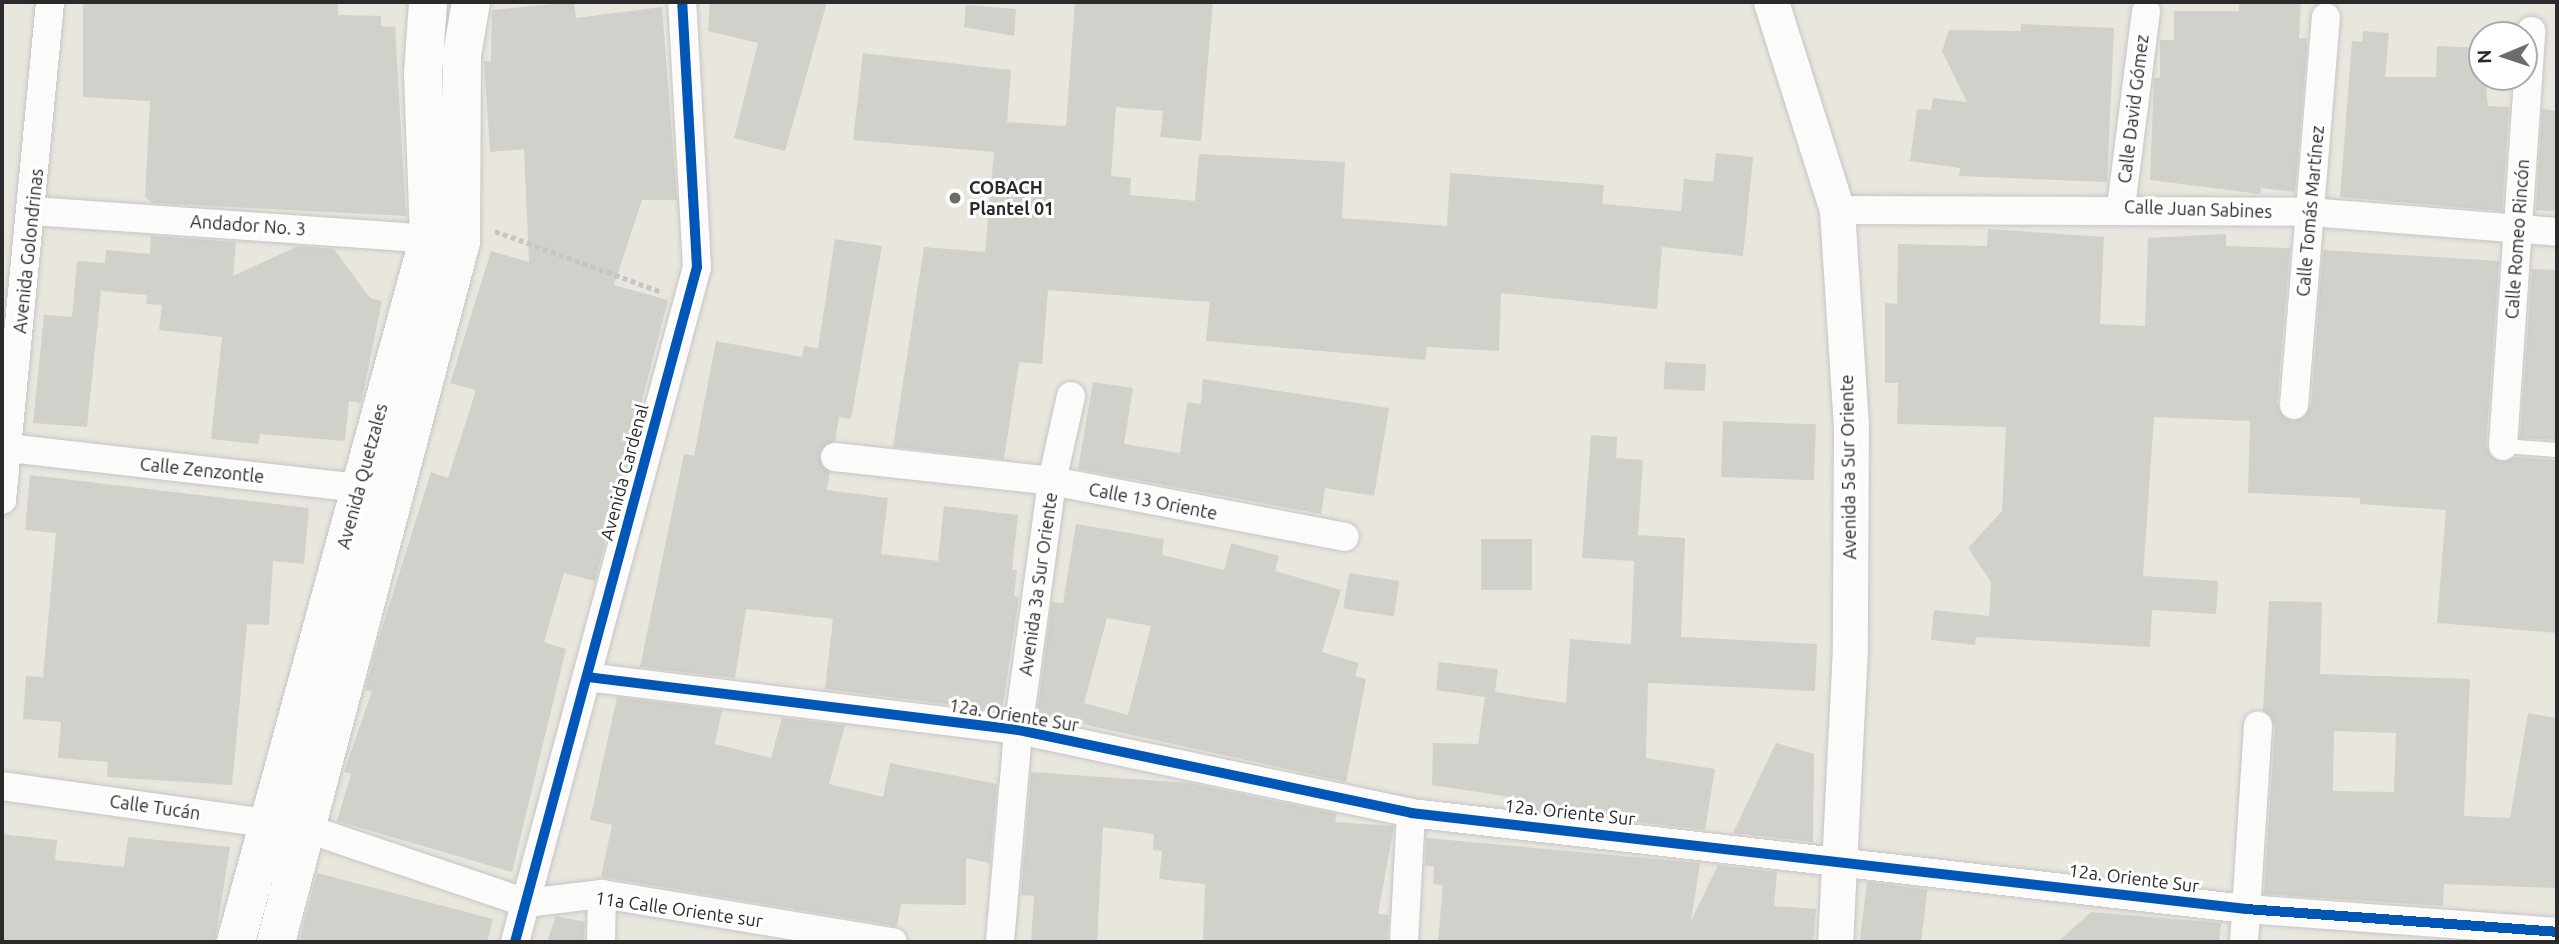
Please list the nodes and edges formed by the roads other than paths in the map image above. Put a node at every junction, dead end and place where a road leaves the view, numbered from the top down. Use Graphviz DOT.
graph roads {
  1 [pos="50,2"];
  2 [pos="428,2"];
  3 [pos="469,2"];
  4 [pos="682,2"];
  5 [pos="1770,2"];
  6 [pos="2146,12"];
  7 [pos="2326,17"];
  8 [pos="2527,91"];
  9 [pos="2121,207"];
  10 [pos="1837,210"];
  11 [pos="33,211"];
  12 [pos="2310,212"];
  13 [pos="2517,229"];
  14 [pos="2557,232"];
  15 [pos="462,237"];
  16 [pos="1072,396"];
  17 [pos="2294,405"];
  18 [pos="2503,446"];
  19 [pos="8,449"];
  20 [pos="2557,450"];
  21 [pos="835,457"];
  22 [pos="1052,481"];
  23 [pos="377,491"];
  24 [pos="2,500"];
  25 [pos="1345,537"];
  26 [pos="587,677"];
  27 [pos="2258,724"];
  28 [pos="1018,730"];
  29 [pos="2,786"];
  30 [pos="1411,813"];
  31 [pos="268,823"];
  32 [pos="309,829"];
  33 [pos="1839,858"];
  34 [pos="602,894"];
  35 [pos="526,903"];
  36 [pos="2246,909"];
  37 [pos="2557,932"];
  38 [pos="236,942"];
  39 [pos="276,942"];
  40 [pos="515,942"];
  41 [pos="601,942"];
  42 [pos="893,942"];
  43 [pos="1000,942"];
  44 [pos="1404,942"];
  45 [pos="1835,942"];
  46 [pos="2244,942"];
  1 -- 11 [label="street, Avenida Golondrinas"];
  2 -- 15 [label="main road, Avenida Quetzales"];
  3 -- 15 [label="main road, Avenida Quetzales"];
  4 -- 26 [label="street, Avenida Cardenal"];
  5 -- 10 [label="street, Avenida 5a Sur Oriente"];
  6 -- 9 [label="street, Calle David Gómez"];
  7 -- 12 [label="street, Calle Tomás Martínez"];
  8 -- 13 [label="street, Calle Romeo Rincón"];
  9 -- 10 [label="street, Calle Juan Sabines"];
  9 -- 12 [label="street, Calle Juan Sabines"];
  10 -- 33 [label="street, Avenida 5a Sur Oriente"];
  11 -- 15 [label="street, Andador No. 3"];
  11 -- 19 [label="street, Avenida Golondrinas"];
  12 -- 13 [label="street, Calle Juan Sabines"];
  12 -- 17 [label="street, Calle Tomás Martínez"];
  13 -- 14 [label="street, Calle Juan Sabines"];
  13 -- 18 [label="street, Calle Romeo Rincón"];
  15 -- 23 [label="main road, Avenida Quetzales"];
  16 -- 22 [label="street, Avenida 3a Sur Oriente"];
  18 -- 20 [label="lane"];
  19 -- 23 [label="street, Calle Zenzontle"];
  19 -- 24 [label="street, Avenida Golondrinas"];
  21 -- 22 [label="street, Calle 13 Oriente"];
  22 -- 25 [label="street, Calle 13 Oriente"];
  22 -- 28 [label="street, Avenida 3a Sur Oriente"];
  23 -- 31 [label="main road, Avenida Quetzales"];
  23 -- 32 [label="main road, Avenida Quetzales"];
  26 -- 28 [label="street, 12a. Oriente Sur"];
  26 -- 35 [label="street, Avenida Cardenal"];
  27 -- 36 [label="street"];
  28 -- 30 [label="street, 12a. Oriente Sur"];
  28 -- 43 [label="street, Avenida 3a Sur Oriente"];
  29 -- 31 [label="street, Calle Tucán"];
  30 -- 33 [label="street, 12a. Oriente Sur"];
  30 -- 44 [label="street"];
  31 -- 32 [label="street, Calle Tucán"];
  31 -- 38 [label="main road, Avenida Quetzales"];
  32 -- 35 [label="street, 11a Calle Oriente sur"];
  32 -- 39 [label="main road, Avenida Quetzales"];
  33 -- 36 [label="street, 12a. Oriente Sur"];
  33 -- 45 [label="street, Avenida 5a Sur Oriente"];
  34 -- 35 [label="street, 11a Calle Oriente sur"];
  34 -- 41 [label="street"];
  34 -- 42 [label="street, 11a Calle Oriente sur"];
  35 -- 40 [label="street, Avenida Cardenal"];
  36 -- 37 [label="street, 12a. Oriente Sur"];
  36 -- 46 [label="street"];
}
